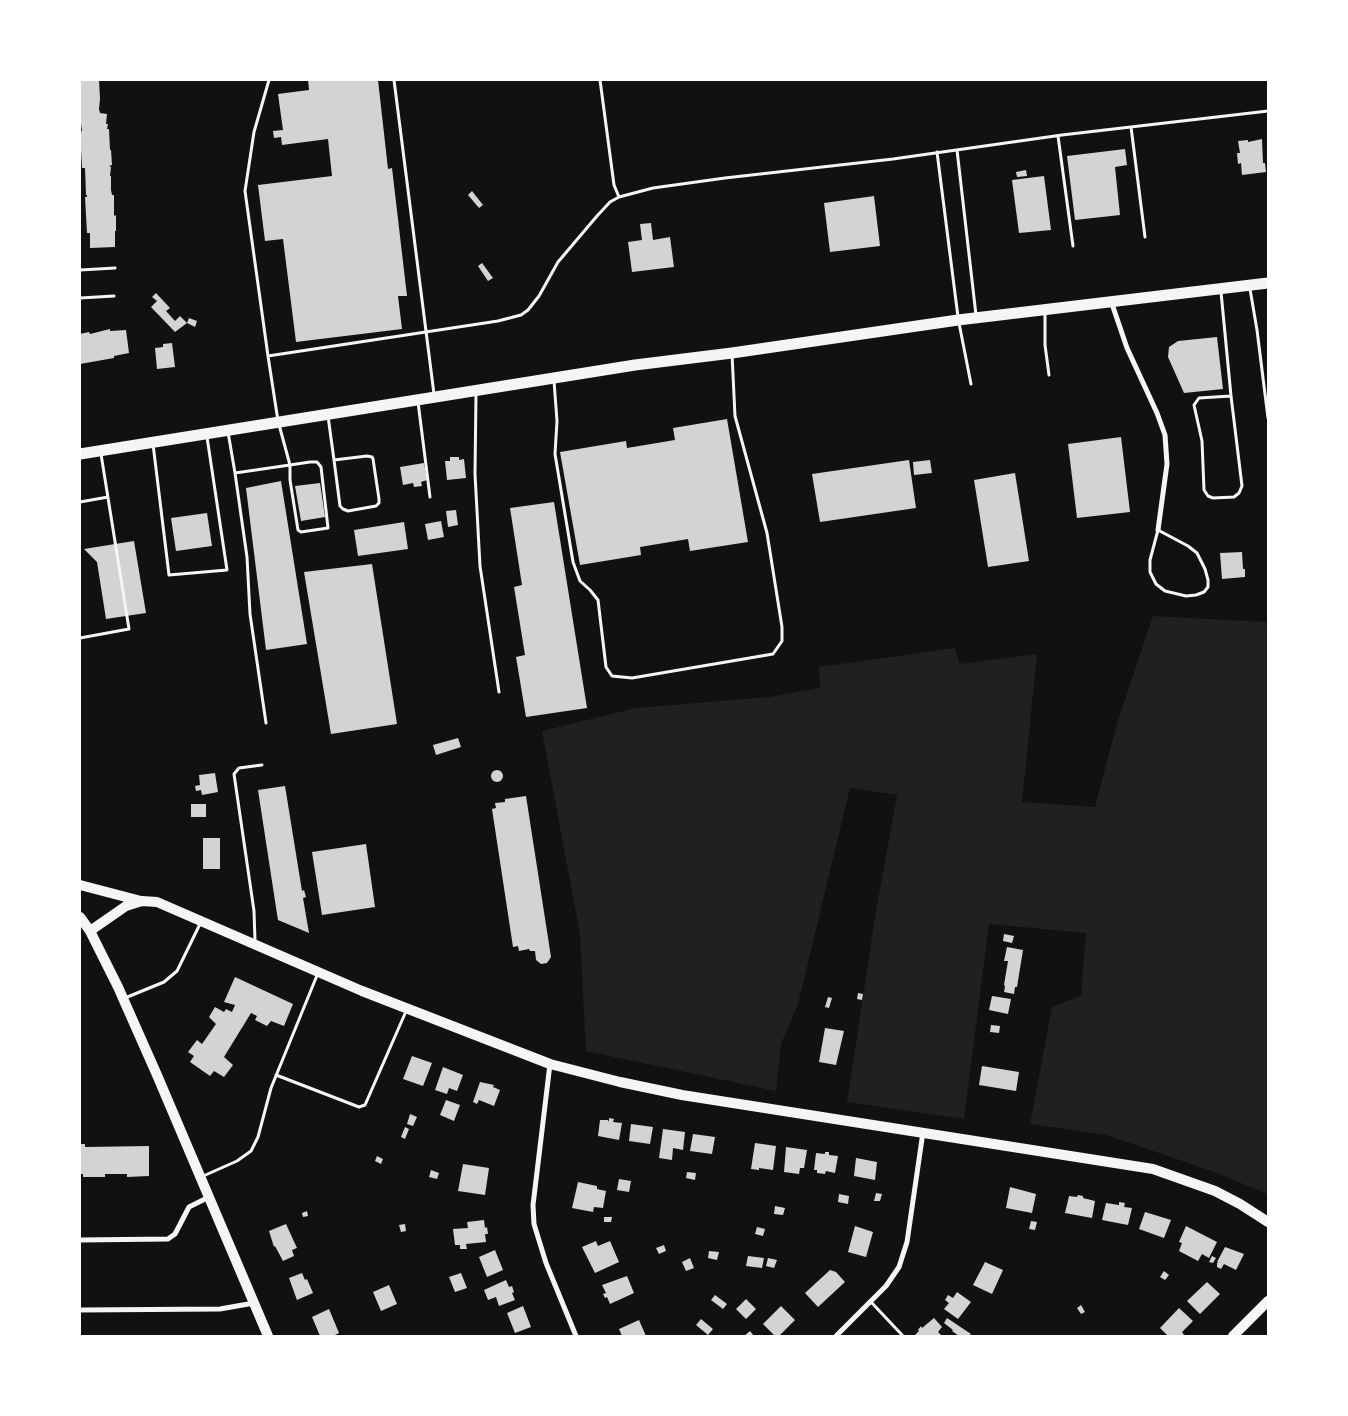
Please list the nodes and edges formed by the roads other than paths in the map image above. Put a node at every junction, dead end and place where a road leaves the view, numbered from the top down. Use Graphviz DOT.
graph roads {
  1 [pos="269,80"];
  2 [pos="394,80"];
  3 [pos="600,80"];
  4 [pos="1268,111"];
  5 [pos="1131,127"];
  6 [pos="1058,136"];
  7 [pos="957,150"];
  8 [pos="938,152"];
  9 [pos="619,197"];
  10 [pos="1145,237"];
  11 [pos="1073,246"];
  12 [pos="115,268"];
  13 [pos="80,270"];
  14 [pos="1268,283"];
  15 [pos="1250,286"];
  16 [pos="1220,289"];
  17 [pos="114,296"];
  18 [pos="80,298"];
  19 [pos="1111,301"];
  20 [pos="1045,310"];
  21 [pos="976,318"];
  22 [pos="958,320"];
  23 [pos="426,331"];
  24 [pos="732,353"];
  25 [pos="268,356"];
  26 [pos="1049,375"];
  27 [pos="553,378"];
  28 [pos="971,384"];
  29 [pos="476,390"];
  30 [pos="1231,396"];
  31 [pos="434,397"];
  32 [pos="418,399"];
  33 [pos="328,413"];
  34 [pos="1268,418"];
  35 [pos="278,421"];
  36 [pos="227,429"];
  37 [pos="207,433"];
  38 [pos="152,441"];
  39 [pos="100,450"];
  40 [pos="80,454"];
  41 [pos="334,460"];
  42 [pos="290,464"];
  43 [pos="235,472"];
  44 [pos="108,497"];
  45 [pos="430,497"];
  46 [pos="80,502"];
  47 [pos="1158,530"];
  48 [pos="80,638"];
  49 [pos="498,692"];
  50 [pos="266,723"];
  51 [pos="262,765"];
  52 [pos="80,885"];
  53 [pos="142,901"];
  54 [pos="80,917"];
  55 [pos="201,921"];
  56 [pos="90,931"];
  57 [pos="255,944"];
  58 [pos="318,973"];
  59 [pos="123,999"];
  60 [pos="408,1009"];
  61 [pos="550,1064"];
  62 [pos="276,1075"];
  63 [pos="923,1132"];
  64 [pos="200,1178"];
  65 [pos="209,1197"];
  66 [pos="1268,1222"];
  67 [pos="80,1240"];
  68 [pos="1268,1301"];
  69 [pos="871,1302"];
  70 [pos="254,1303"];
  71 [pos="80,1310"];
  72 [pos="268,1336"];
  73 [pos="576,1336"];
  74 [pos="836,1336"];
  75 [pos="903,1336"];
  76 [pos="1233,1336"];
  1 -- 25 [label="lane"];
  2 -- 23 [label="lane"];
  3 -- 9 [label="lane"];
  4 -- 5 [label="lane"];
  5 -- 6 [label="lane"];
  5 -- 10 [label="lane"];
  6 -- 7 [label="lane"];
  6 -- 11 [label="lane"];
  7 -- 8 [label="lane"];
  7 -- 21 [label="lane"];
  8 -- 9 [label="lane"];
  8 -- 22 [label="lane"];
  9 -- 23 [label="lane"];
  12 -- 13 [label="lane"];
  14 -- 15 [label="main road"];
  15 -- 16 [label="main road"];
  15 -- 34 [label="lane"];
  16 -- 19 [label="main road"];
  16 -- 30 [label="lane"];
  17 -- 18 [label="lane"];
  19 -- 20 [label="main road"];
  19 -- 47 [label="street"];
  20 -- 21 [label="main road"];
  20 -- 26 [label="lane"];
  21 -- 22 [label="main road"];
  22 -- 24 [label="main road"];
  22 -- 28 [label="lane"];
  23 -- 25 [label="lane"];
  23 -- 31 [label="lane"];
  24 -- 27 [label="main road"];
  24 -- 27 [label="lane"];
  25 -- 35 [label="lane"];
  27 -- 29 [label="main road"];
  29 -- 31 [label="main road"];
  29 -- 49 [label="lane"];
  30 -- 30 [label="lane"];
  31 -- 32 [label="main road"];
  32 -- 33 [label="main road"];
  32 -- 45 [label="lane"];
  33 -- 35 [label="main road"];
  33 -- 41 [label="lane"];
  35 -- 36 [label="main road"];
  35 -- 42 [label="lane"];
  36 -- 37 [label="main road"];
  36 -- 43 [label="lane"];
  37 -- 38 [label="main road"];
  37 -- 38 [label="lane"];
  38 -- 39 [label="main road"];
  39 -- 40 [label="main road"];
  39 -- 44 [label="lane"];
  41 -- 41 [label="lane"];
  42 -- 42 [label="lane"];
  42 -- 43 [label="lane"];
  43 -- 50 [label="lane"];
  44 -- 46 [label="lane"];
  44 -- 48 [label="lane"];
  47 -- 47 [label="lane"];
  51 -- 57 [label="lane"];
  52 -- 53 [label="main road"];
  53 -- 55 [label="main road"];
  53 -- 56 [label="main road"];
  54 -- 56 [label="main road"];
  55 -- 57 [label="main road"];
  55 -- 59 [label="lane"];
  56 -- 59 [label="main road"];
  57 -- 58 [label="main road"];
  58 -- 60 [label="main road"];
  58 -- 62 [label="lane"];
  59 -- 64 [label="main road"];
  60 -- 61 [label="main road"];
  60 -- 62 [label="lane"];
  61 -- 63 [label="main road"];
  61 -- 73 [label="street"];
  62 -- 64 [label="lane"];
  63 -- 66 [label="main road"];
  63 -- 69 [label="street"];
  64 -- 65 [label="main road"];
  65 -- 67 [label="street"];
  65 -- 70 [label="main road"];
  68 -- 76 [label="main road"];
  69 -- 74 [label="street"];
  69 -- 75 [label="lane"];
  70 -- 71 [label="street"];
  70 -- 72 [label="main road"];
}
